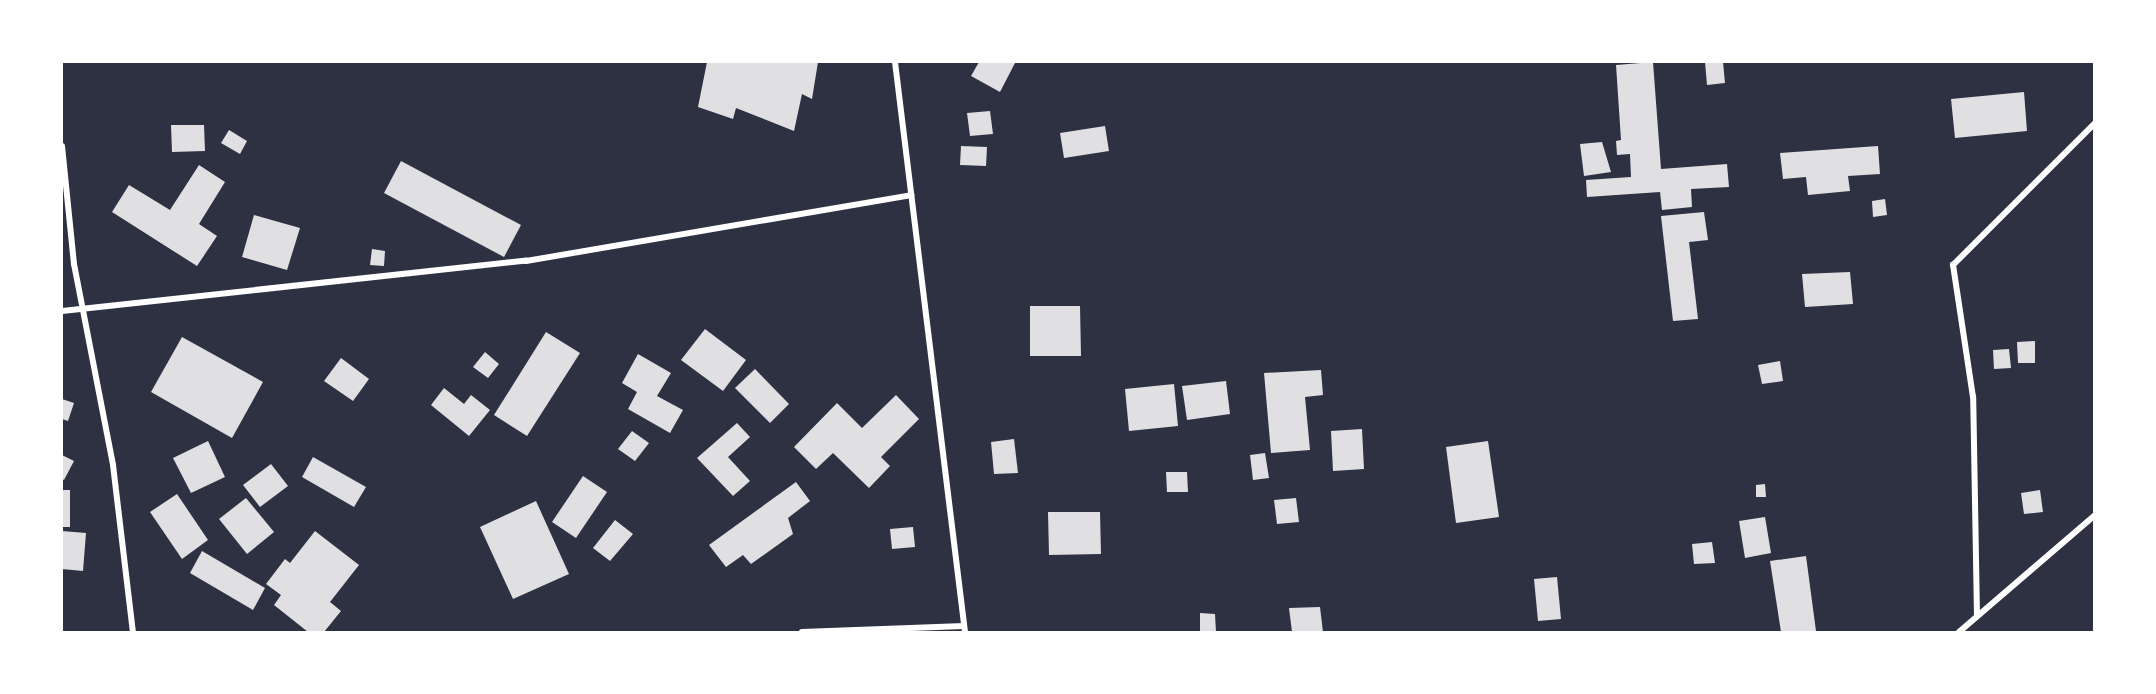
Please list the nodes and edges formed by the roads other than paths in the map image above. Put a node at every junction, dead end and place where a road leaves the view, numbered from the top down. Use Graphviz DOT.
graph roads {
  1 [pos="895,62"];
  2 [pos="2094,124"];
  3 [pos="62,146"];
  4 [pos="910,195"];
  5 [pos="82,308"];
  6 [pos="62,311"];
  7 [pos="2094,516"];
  8 [pos="1977,616"];
  9 [pos="964,629"];
  10 [pos="133,633"];
  11 [pos="802,633"];
  12 [pos="1959,633"];
  1 -- 4 [label="street"];
  2 -- 8 [label="street"];
  3 -- 5 [label="street"];
  4 -- 5 [label="street"];
  4 -- 9 [label="street"];
  5 -- 6 [label="street"];
  5 -- 10 [label="street"];
  7 -- 8 [label="street"];
  8 -- 12 [label="street"];
  9 -- 11 [label="street"];
}
